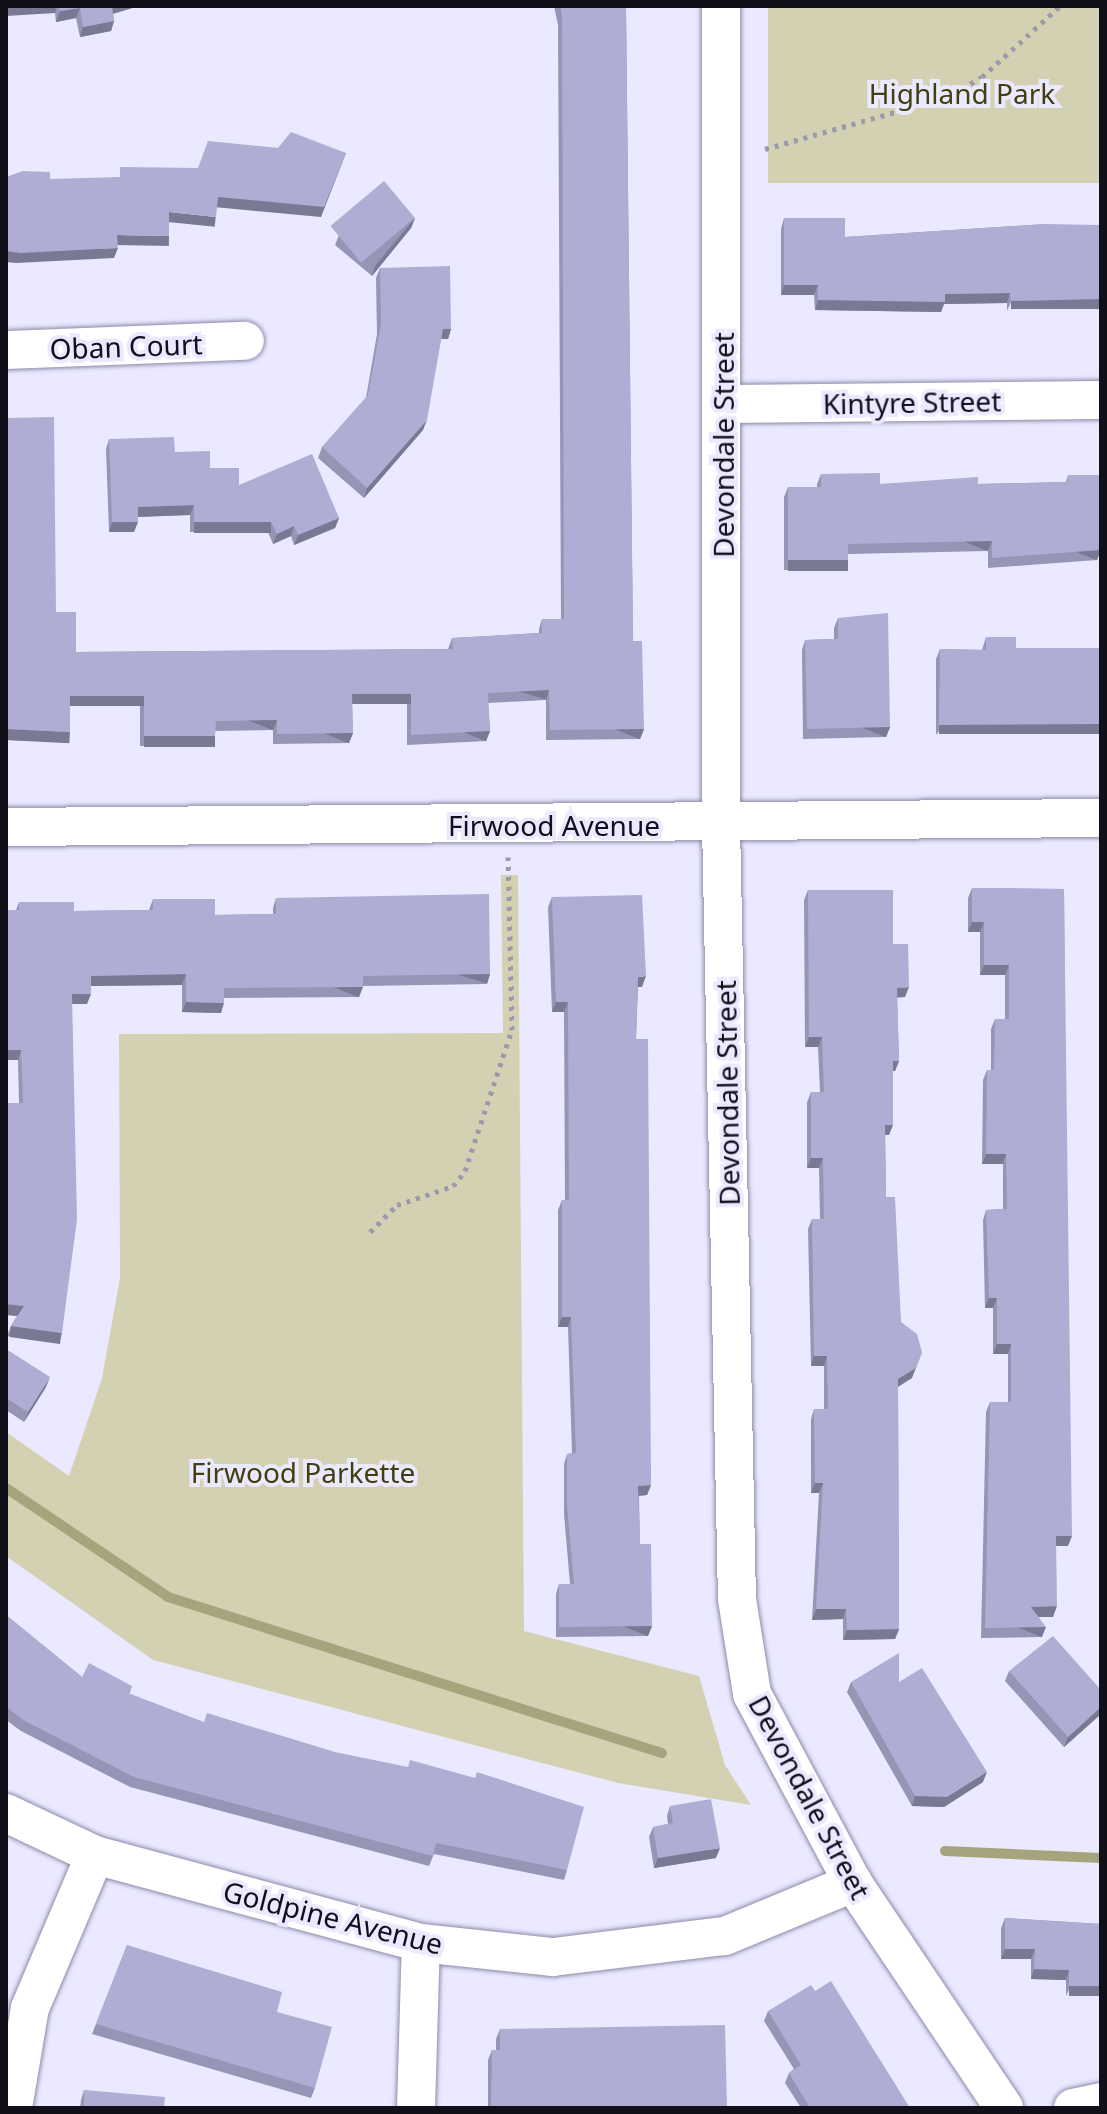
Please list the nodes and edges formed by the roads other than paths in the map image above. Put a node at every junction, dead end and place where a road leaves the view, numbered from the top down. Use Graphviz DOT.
graph roads {
  1 [pos="721,6"];
  2 [pos="245,341"];
  3 [pos="6,350"];
  4 [pos="1101,400"];
  5 [pos="724,404"];
  6 [pos="1101,818"];
  7 [pos="721,824"];
  8 [pos="6,827"];
  9 [pos="6,1813"];
  10 [pos="95,1855"];
  11 [pos="853,1883"];
  12 [pos="421,1943"];
  13 [pos="1101,2102"];
  14 [pos="13,2108"];
  15 [pos="416,2108"];
  16 [pos="1004,2108"];
  17 [pos="1073,2108"];
  1 -- 5 [label="street, Devondale Street"];
  2 -- 3 [label="street, Oban Court"];
  4 -- 5 [label="street, Kintyre Street"];
  5 -- 7 [label="street, Devondale Street"];
  6 -- 7 [label="street, Firwood Avenue"];
  7 -- 8 [label="street, Firwood Avenue"];
  7 -- 11 [label="street, Devondale Street"];
  9 -- 10 [label="street, Goldpine Avenue"];
  10 -- 12 [label="street, Goldpine Avenue"];
  10 -- 14 [label="street"];
  11 -- 12 [label="street, Goldpine Avenue"];
  11 -- 16 [label="street, Devondale Street"];
  12 -- 15 [label="street"];
  13 -- 17 [label="street"];
}
